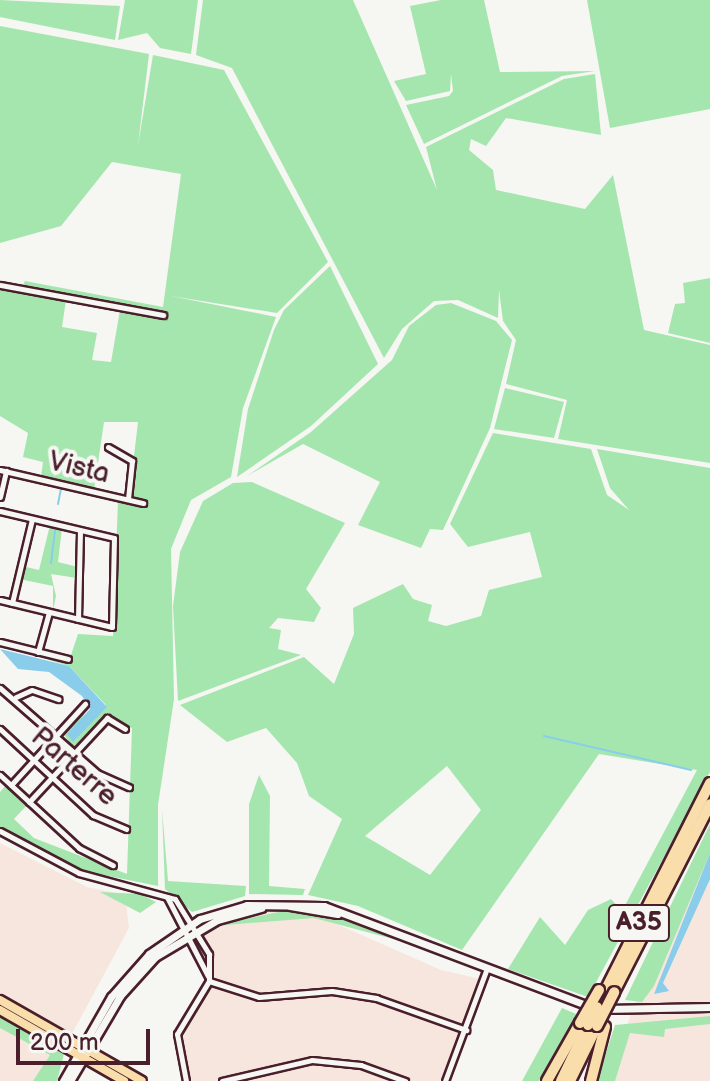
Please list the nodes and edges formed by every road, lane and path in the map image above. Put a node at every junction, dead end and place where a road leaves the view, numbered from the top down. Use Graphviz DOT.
graph roads {
  1 [pos="0,285"];
  2 [pos="163,315"];
  3 [pos="108,447"];
  4 [pos="3,470"];
  5 [pos="0,497"];
  6 [pos="128,499"];
  7 [pos="143,503"];
  8 [pos="0,511"];
  9 [pos="32,519"];
  10 [pos="80,531"];
  11 [pos="0,600"];
  12 [pos="12,603"];
  13 [pos="49,612"];
  14 [pos="78,619"];
  15 [pos="0,642"];
  16 [pos="38,652"];
  17 [pos="68,659"];
  18 [pos="0,688"];
  19 [pos="16,697"];
  20 [pos="58,699"];
  21 [pos="85,704"];
  22 [pos="0,729"];
  23 [pos="125,729"];
  24 [pos="56,735"];
  25 [pos="75,753"];
  26 [pos="34,760"];
  27 [pos="0,775"];
  28 [pos="52,778"];
  29 [pos="710,783"];
  30 [pos="11,785"];
  31 [pos="129,787"];
  32 [pos="29,802"];
  33 [pos="710,804"];
  34 [pos="126,829"];
  35 [pos="0,831"];
  36 [pos="113,865"];
  37 [pos="192,928"];
  38 [pos="486,971"];
  39 [pos="209,981"];
  40 [pos="609,990"];
  41 [pos="0,1000"];
  42 [pos="710,1007"];
  43 [pos="0,1010"];
  44 [pos="593,1025"];
  45 [pos="466,1030"];
  46 [pos="83,1052"];
  47 [pos="63,1081"];
  48 [pos="70,1081"];
  49 [pos="124,1081"];
  50 [pos="142,1081"];
  51 [pos="186,1081"];
  52 [pos="222,1081"];
  53 [pos="405,1081"];
  54 [pos="445,1081"];
  55 [pos="547,1081"];
  56 [pos="561,1081"];
  57 [pos="570,1081"];
  58 [pos="591,1081"];
  1 -- 2 [label="street"];
  3 -- 6 [label="street"];
  4 -- 5 [label="street, Vista"];
  4 -- 6 [label="street, Vista"];
  6 -- 7 [label="street, Vista"];
  8 -- 9 [label="street"];
  9 -- 10 [label="street"];
  9 -- 12 [label="street"];
  10 -- 14 [label="street"];
  10 -- 14 [label="street"];
  11 -- 12 [label="street"];
  12 -- 13 [label="street"];
  13 -- 14 [label="street"];
  13 -- 16 [label="street"];
  15 -- 16 [label="street"];
  16 -- 17 [label="street"];
  18 -- 19 [label="street"];
  19 -- 20 [label="street"];
  19 -- 24 [label="street"];
  21 -- 24 [label="street"];
  22 -- 26 [label="street, Parterre"];
  23 -- 25 [label="street"];
  24 -- 25 [label="street"];
  24 -- 26 [label="street"];
  25 -- 28 [label="street"];
  25 -- 31 [label="street"];
  26 -- 28 [label="street, Parterre"];
  26 -- 30 [label="street"];
  27 -- 30 [label="street"];
  28 -- 32 [label="street"];
  28 -- 34 [label="street, Parterre"];
  29 -- 40 [label="highway, A35"];
  30 -- 32 [label="street"];
  32 -- 36 [label="street"];
  33 -- 40 [label="highway, A35"];
  35 -- 37 [label="street"];
  37 -- 38 [label="main road"];
  37 -- 39 [label="street"];
  37 -- 46 [label="main road"];
  38 -- 42 [label="main road"];
  38 -- 45 [label="street"];
  39 -- 45 [label="street"];
  39 -- 51 [label="street"];
  40 -- 44 [label="highway, A35, bridge"];
  40 -- 44 [label="highway, A35, bridge"];
  41 -- 46 [label="main road"];
  43 -- 46 [label="main road"];
  44 -- 55 [label="highway, A35"];
  44 -- 56 [label="highway, A35"];
  44 -- 57 [label="highway, A35"];
  44 -- 58 [label="highway, A35"];
  45 -- 54 [label="street"];
  46 -- 47 [label="main road"];
  46 -- 48 [label="main road"];
  46 -- 49 [label="main road"];
  46 -- 50 [label="main road"];
  52 -- 53 [label="street"];
}
